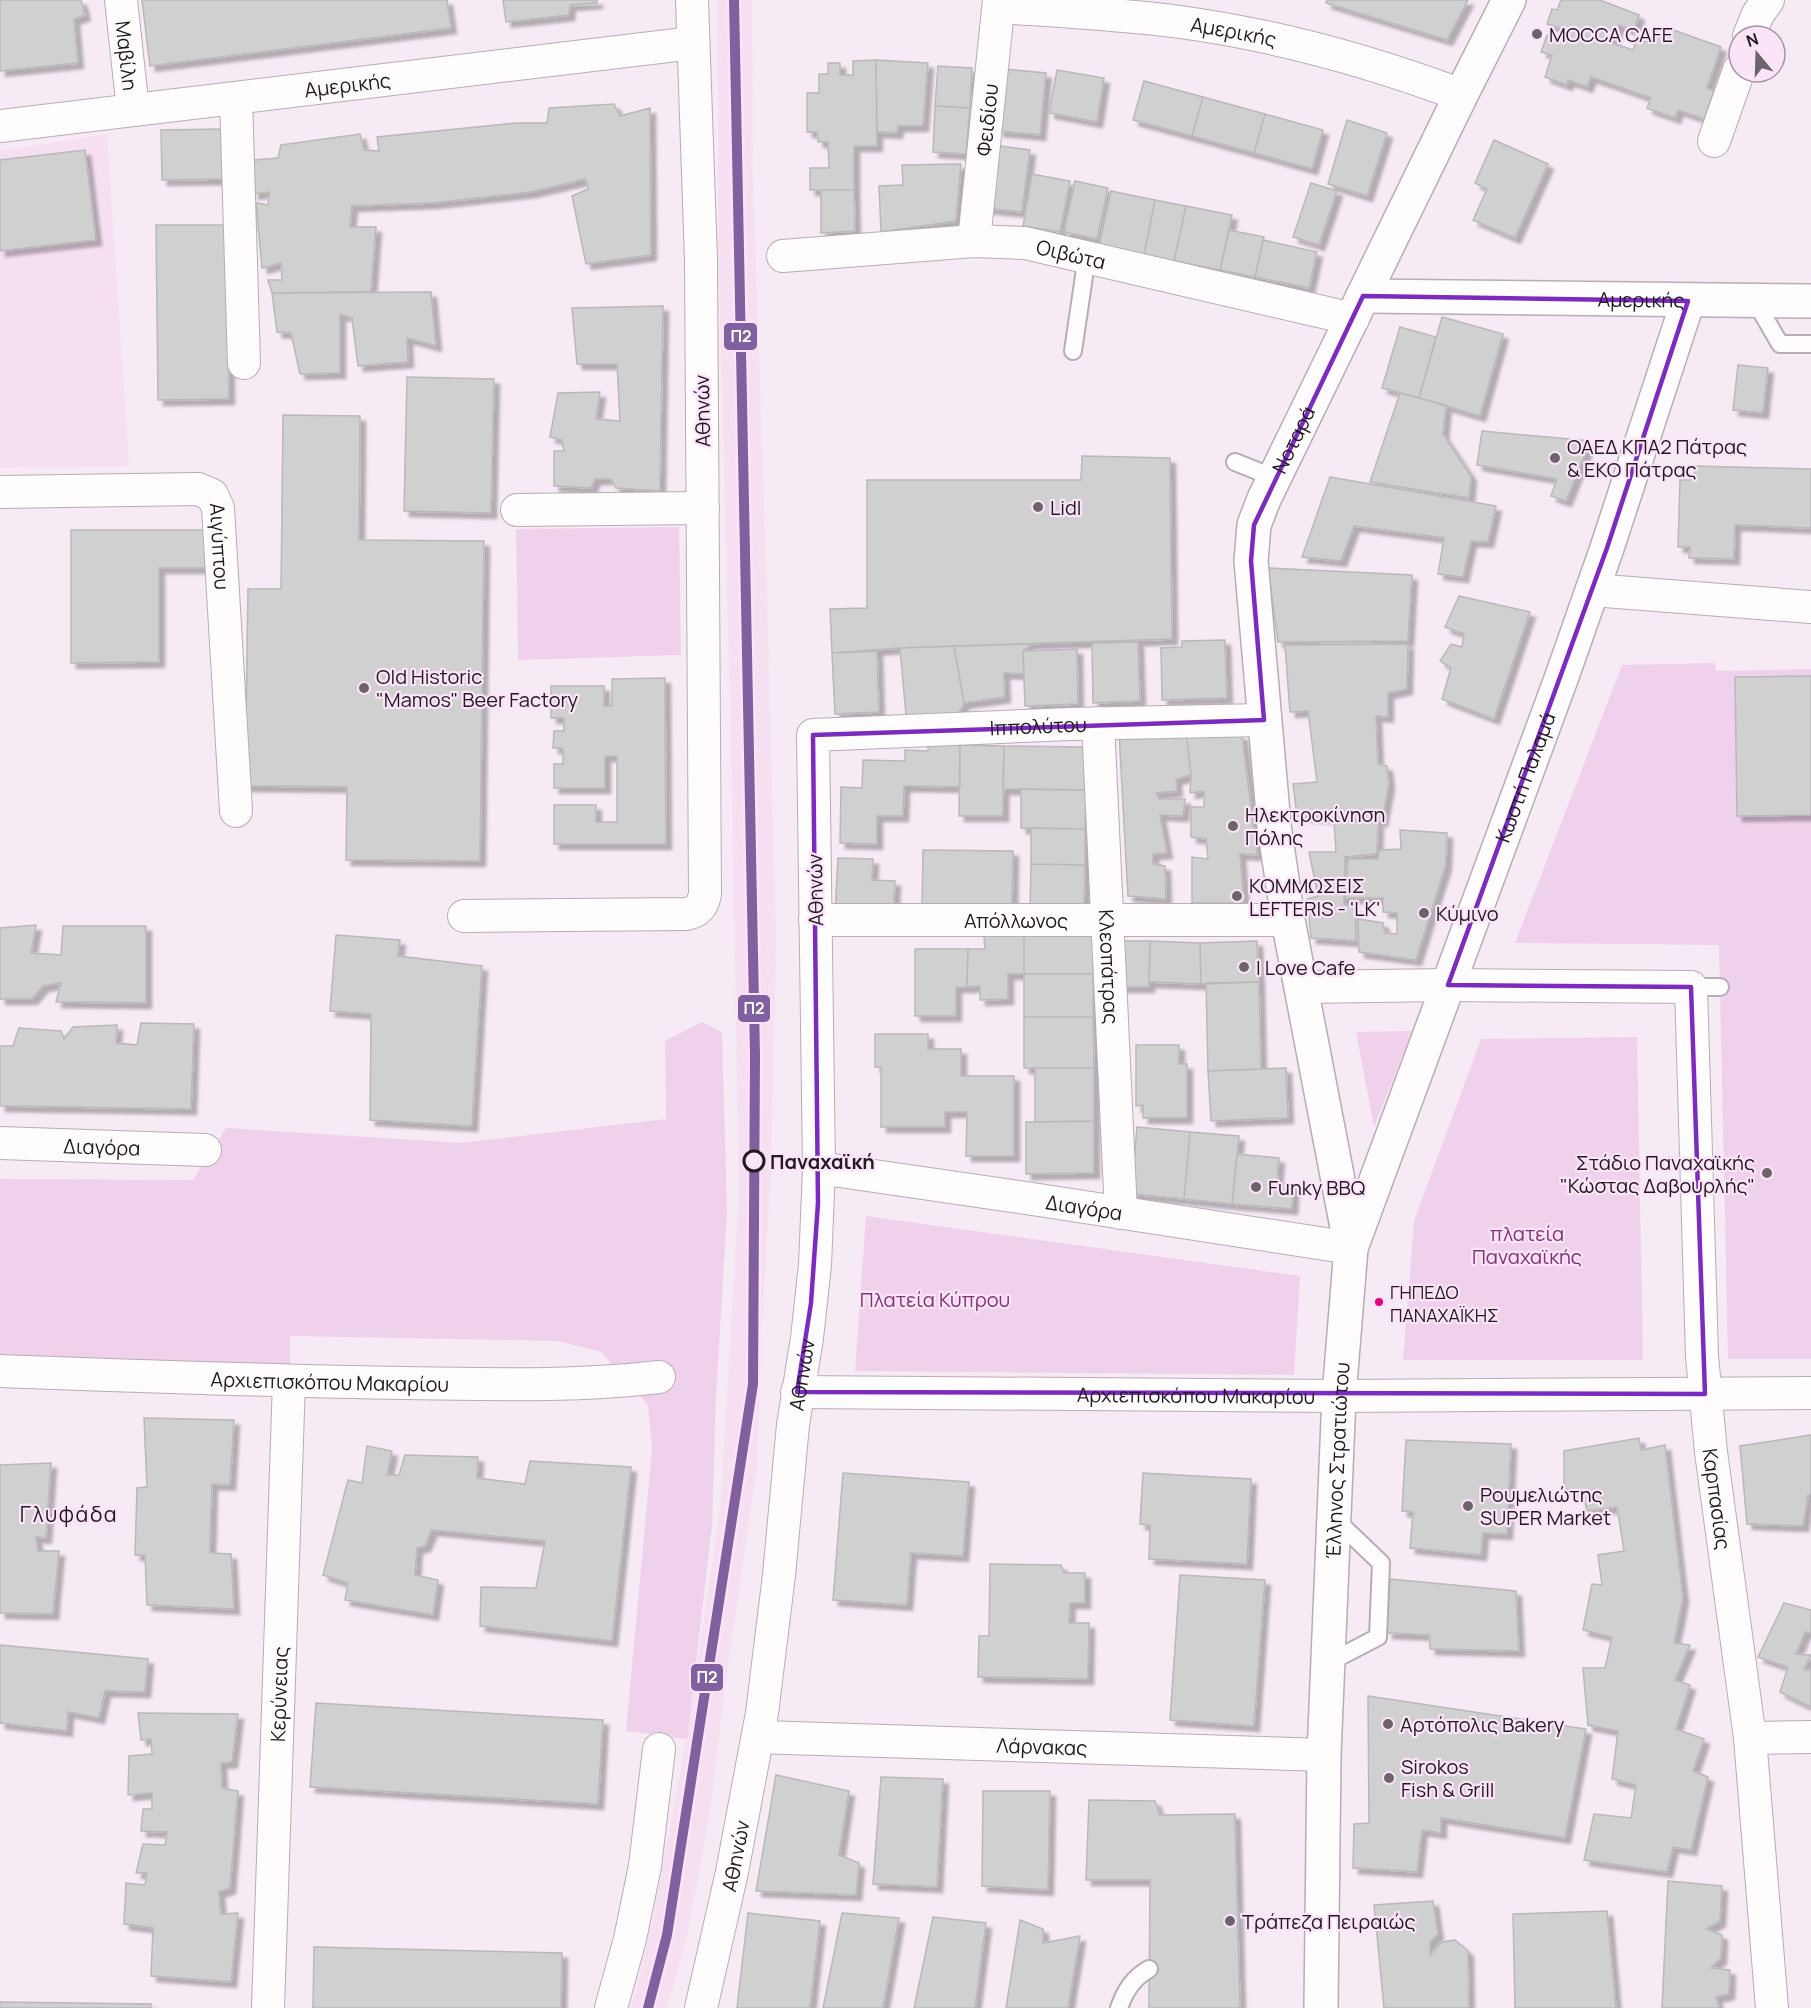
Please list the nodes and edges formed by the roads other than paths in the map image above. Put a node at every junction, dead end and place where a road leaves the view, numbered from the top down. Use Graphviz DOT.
graph roads {
  1 [pos="121,0"];
  2 [pos="692,0"];
  3 [pos="1509,0"];
  4 [pos="1768,0"];
  5 [pos="999,3"];
  6 [pos="1754,24"];
  7 [pos="693,43"];
  8 [pos="1734,84"];
  9 [pos="1461,95"];
  10 [pos="236,98"];
  11 [pos="133,110"];
  12 [pos="0,126"];
  13 [pos="1714,141"];
  14 [pos="974,240"];
  15 [pos="783,256"];
  16 [pos="1086,256"];
  17 [pos="1688,301"];
  18 [pos="1755,301"];
  19 [pos="1811,301"];
  20 [pos="1358,307"];
  21 [pos="1811,344"];
  22 [pos="1073,351"];
  23 [pos="244,363"];
  24 [pos="1235,462"];
  25 [pos="1275,478"];
  26 [pos="0,492"];
  27 [pos="703,508"];
  28 [pos="517,510"];
  29 [pos="1592,590"];
  30 [pos="1811,607"];
  31 [pos="1264,720"];
  32 [pos="1098,723"];
  33 [pos="813,735"];
  34 [pos="236,811"];
  35 [pos="464,916"];
  36 [pos="815,920"];
  37 [pos="1288,920"];
  38 [pos="1107,921"];
  39 [pos="1448,985"];
  40 [pos="1301,987"];
  41 [pos="0,1143"];
  42 [pos="205,1150"];
  43 [pos="819,1168"];
  44 [pos="1121,1213"];
  45 [pos="1350,1248"];
  46 [pos="0,1371"];
  47 [pos="658,1377"];
  48 [pos="289,1381"];
  49 [pos="797,1392"];
  50 [pos="1811,1393"];
  51 [pos="1705,1394"];
  52 [pos="1339,1396"];
  53 [pos="1334,1518"];
  54 [pos="1328,1664"];
  55 [pos="758,1737"];
  56 [pos="1811,1737"];
  57 [pos="1750,1738"];
  58 [pos="659,1749"];
  59 [pos="1324,1755"];
  60 [pos="1149,1969"];
  61 [pos="268,2008"];
  62 [pos="611,2008"];
  63 [pos="701,2008"];
  64 [pos="1119,2008"];
  65 [pos="1321,2008"];
  66 [pos="1772,2008"];
  1 -- 11 [label="street, Μαβίλη"];
  2 -- 7 [label="street, Αθηνών"];
  3 -- 9 [label="main road, Νοταρά"];
  4 -- 6 [label="street"];
  5 -- 9 [label="street, Αμερικής"];
  5 -- 14 [label="street, Φειδίου"];
  7 -- 10 [label="street, Αμερικής"];
  7 -- 27 [label="street, Αθηνών"];
  8 -- 13 [label="street"];
  9 -- 20 [label="main road, Νοταρά"];
  10 -- 11 [label="street, Αμερικής"];
  10 -- 23 [label="street"];
  11 -- 12 [label="street, Αμερικής"];
  14 -- 15 [label="street, Οιβώτα"];
  14 -- 16 [label="street, Οιβώτα"];
  16 -- 20 [label="street, Οιβώτα"];
  16 -- 22 [label="lane"];
  17 -- 18 [label="main road, Αμερικής"];
  17 -- 20 [label="main road, Αμερικής"];
  17 -- 29 [label="main road, Κωστή Παλαμά"];
  18 -- 19 [label="main road, Αμερικής"];
  18 -- 21 [label="lane"];
  20 -- 25 [label="main road, Νοταρά"];
  24 -- 25 [label="lane"];
  25 -- 31 [label="main road, Νοταρά"];
  26 -- 34 [label="street, Αιγύπτου"];
  27 -- 28 [label="street"];
  27 -- 35 [label="street, Αθηνών"];
  29 -- 30 [label="street"];
  29 -- 39 [label="main road, Κωστή Παλαμά"];
  31 -- 32 [label="street, Ιππολύτου"];
  31 -- 37 [label="main road, Νοταρά"];
  32 -- 33 [label="street, Ιππολύτου"];
  32 -- 38 [label="street, Κλεοπάτρας"];
  33 -- 36 [label="street, Αθηνών"];
  36 -- 38 [label="street, Απόλλωνος"];
  36 -- 43 [label="street, Αθηνών"];
  37 -- 38 [label="street, Απόλλωνος"];
  37 -- 40 [label="main road, Έλληνος Στρατιώτου"];
  38 -- 44 [label="street, Κλεοπάτρας"];
  39 -- 40 [label="street"];
  39 -- 45 [label="main road, Κωστή Παλαμά"];
  39 -- 51 [label="street, Καρπασίας"];
  40 -- 45 [label="main road, Έλληνος Στρατιώτου"];
  41 -- 42 [label="street, Διαγόρα"];
  43 -- 44 [label="street, Διαγόρα"];
  43 -- 49 [label="street, Αθηνών"];
  44 -- 45 [label="street, Διαγόρα"];
  45 -- 52 [label="main road, Έλληνος Στρατιώτου"];
  46 -- 48 [label="street, Αρχιεπισκόπου Μακαρίου"];
  47 -- 48 [label="street, Αρχιεπισκόπου Μακαρίου"];
  48 -- 61 [label="street, Κερύνειας"];
  49 -- 52 [label="street, Αρχιεπισκόπου Μακαρίου"];
  49 -- 55 [label="street, Αθηνών"];
  50 -- 51 [label="street, Αρχιεπισκόπου Μακαρίου"];
  51 -- 52 [label="street, Αρχιεπισκόπου Μακαρίου"];
  51 -- 57 [label="street, Καρπασίας"];
  52 -- 53 [label="main road, Έλληνος Στρατιώτου"];
  53 -- 54 [label="main road, Έλληνος Στρατιώτου"];
  53 -- 54 [label="lane"];
  54 -- 59 [label="main road, Έλληνος Στρατιώτου"];
  55 -- 59 [label="street, Λάρνακας"];
  55 -- 63 [label="street, Αθηνών"];
  56 -- 57 [label="street"];
  57 -- 66 [label="street, Καρπασίας"];
  58 -- 62 [label="street"];
  59 -- 65 [label="main road, Έλληνος Στρατιώτου"];
  60 -- 64 [label="lane"];
}
